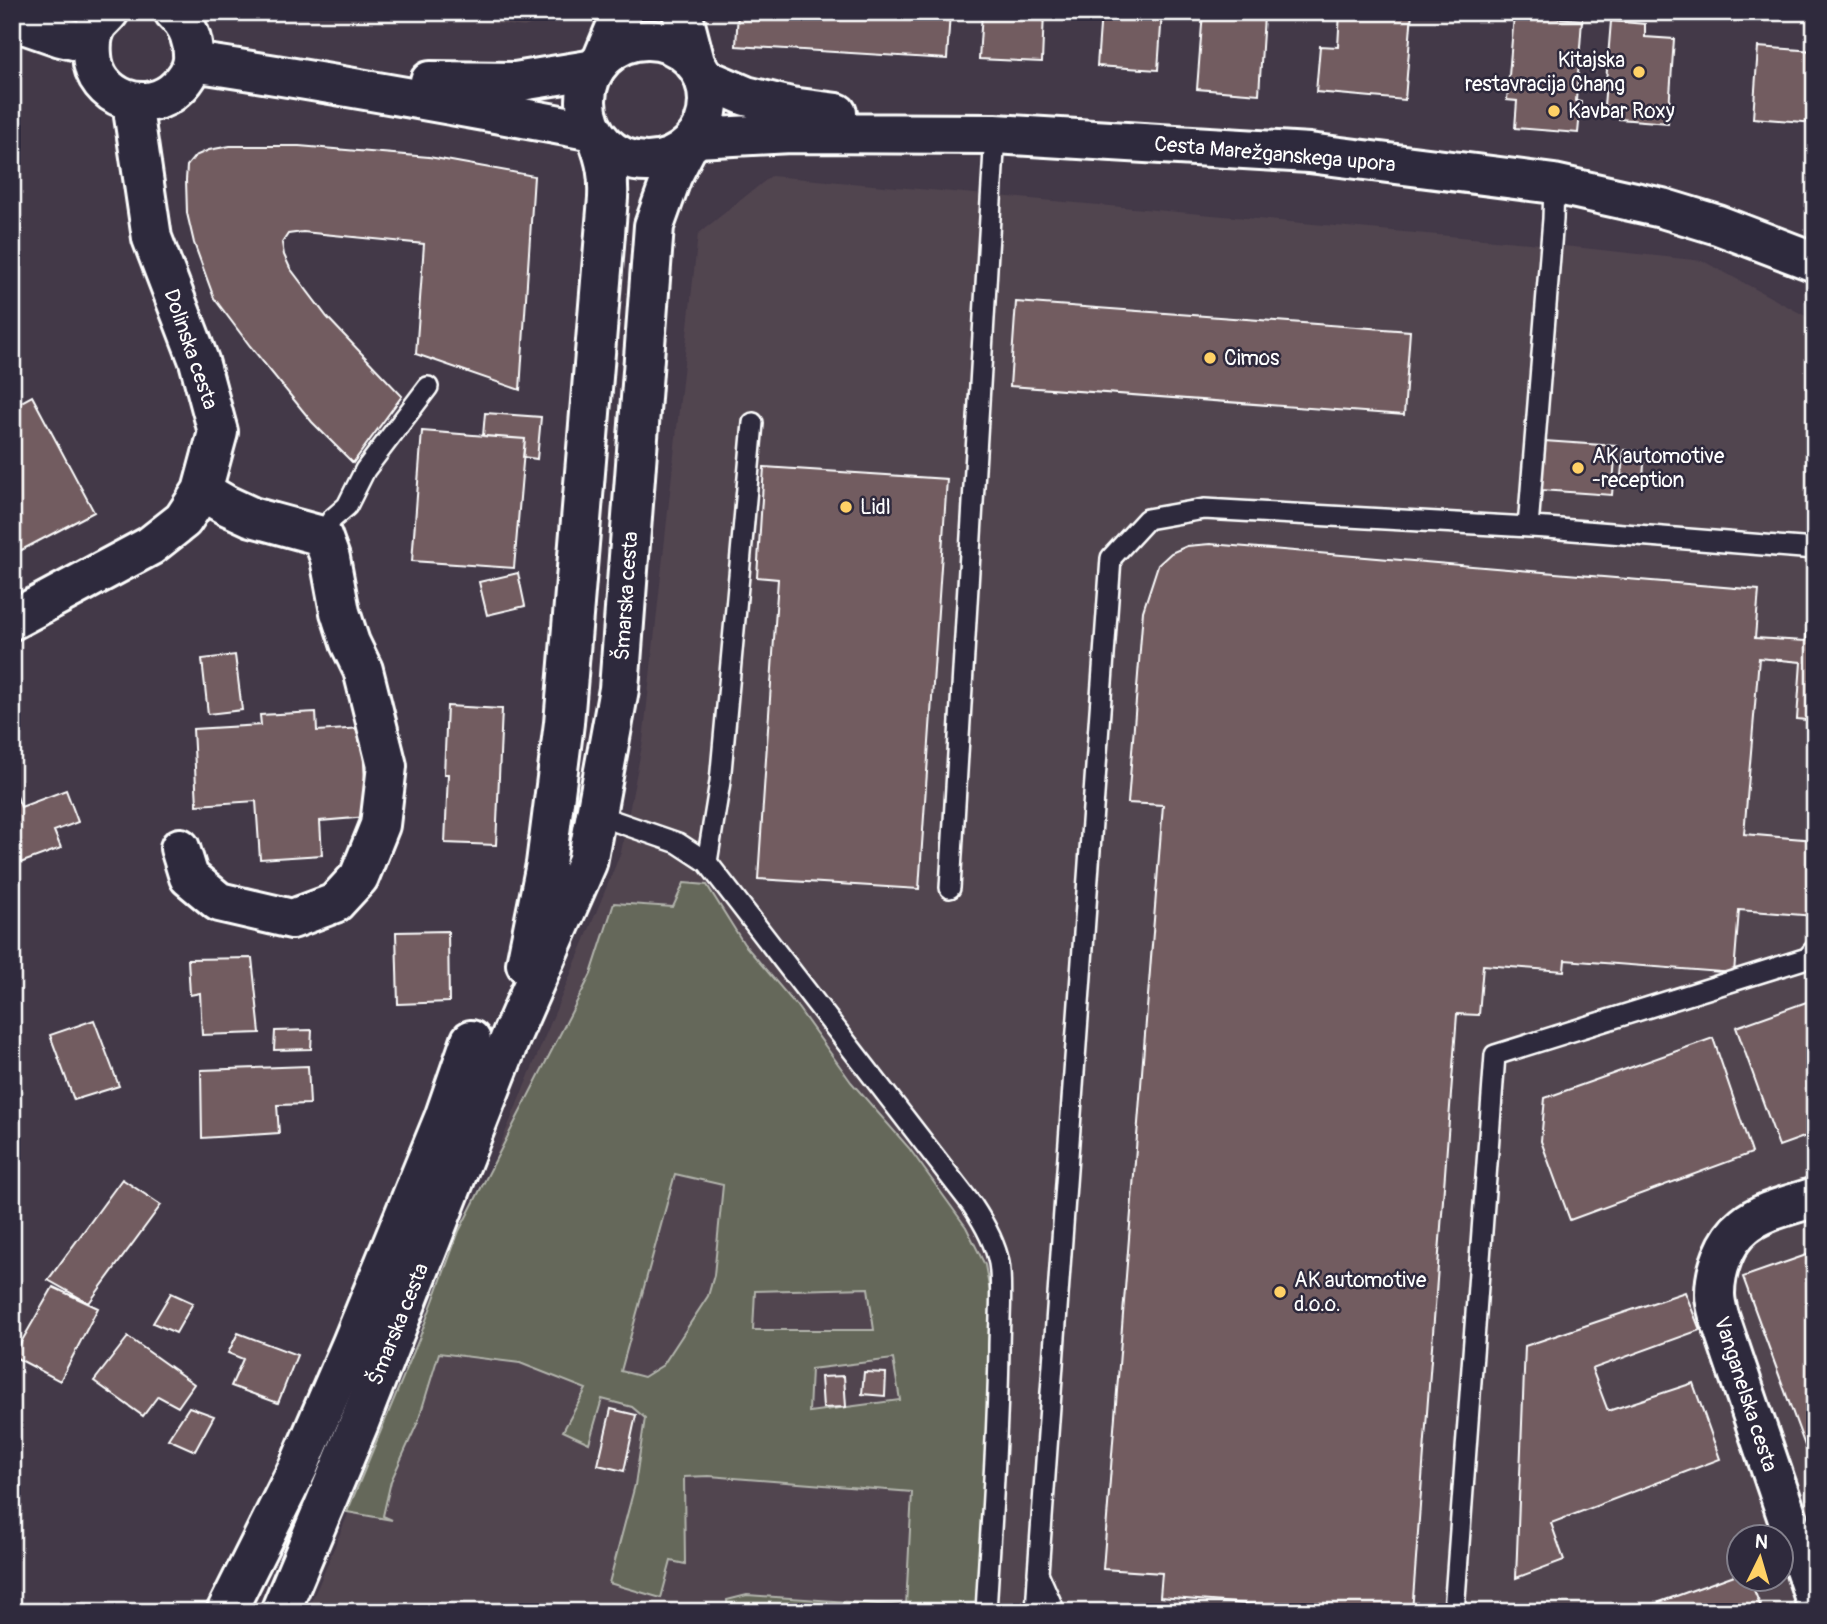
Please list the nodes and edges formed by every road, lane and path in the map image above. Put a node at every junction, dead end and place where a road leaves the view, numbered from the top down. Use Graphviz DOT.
graph roads {
  1 [pos="174,12"];
  2 [pos="622,12"];
  3 [pos="682,12"];
  4 [pos="23,20"];
  5 [pos="100,28"];
  6 [pos="193,62"];
  7 [pos="599,63"];
  8 [pos="700,70"];
  9 [pos="312,80"];
  10 [pos="135,103"];
  11 [pos="995,134"];
  12 [pos="596,135"];
  13 [pos="692,143"];
  14 [pos="1554,184"];
  15 [pos="1815,262"];
  16 [pos="428,387"];
  17 [pos="753,423"];
  18 [pos="202,491"];
  19 [pos="1528,527"];
  20 [pos="322,536"];
  21 [pos="1815,549"];
  22 [pos="12,620"];
  23 [pos="597,816"];
  24 [pos="180,848"];
  25 [pos="707,862"];
  26 [pos="950,888"];
  27 [pos="1815,949"];
  28 [pos="512,1034"];
  29 [pos="471,1040"];
  30 [pos="1815,1197"];
  31 [pos="1038,1573"];
  32 [pos="1815,1600"];
  33 [pos="1455,1611"];
  34 [pos="226,1612"];
  35 [pos="280,1612"];
  36 [pos="986,1612"];
  37 [pos="1036,1612"];
  38 [pos="1055,1612"];
  1 -- 6 [label="street"];
  2 -- 7 [label="street"];
  3 -- 8 [label="street"];
  4 -- 5 [label="street"];
  5 -- 10 [label="street"];
  6 -- 9 [label="street"];
  6 -- 10 [label="street"];
  7 -- 8 [label="street"];
  7 -- 9 [label="street"];
  7 -- 12 [label="street"];
  8 -- 11 [label="street, Cesta Marežganskega upora"];
  8 -- 13 [label="street"];
  9 -- 12 [label="street"];
  10 -- 18 [label="street, Dolinska cesta"];
  11 -- 13 [label="street, Cesta Marežganskega upora"];
  11 -- 14 [label="street, Cesta Marežganskega upora"];
  11 -- 26 [label="lane"];
  12 -- 13 [label="street"];
  12 -- 28 [label="street, Šmarska cesta"];
  13 -- 23 [label="street, Šmarska cesta"];
  14 -- 15 [label="street, Cesta Marežganskega upora"];
  14 -- 19 [label="lane"];
  16 -- 20 [label="lane"];
  17 -- 25 [label="lane"];
  18 -- 20 [label="street"];
  18 -- 22 [label="street, Dolinska cesta"];
  19 -- 21 [label="lane"];
  19 -- 31 [label="lane"];
  20 -- 24 [label="street"];
  23 -- 25 [label="lane"];
  23 -- 28 [label="street, Šmarska cesta"];
  25 -- 36 [label="lane"];
  27 -- 33 [label="lane"];
  28 -- 35 [label="street, Šmarska cesta"];
  29 -- 34 [label="street"];
  30 -- 32 [label="street, Vanganelska cesta"];
  31 -- 37 [label="lane"];
  31 -- 38 [label="lane"];
}
